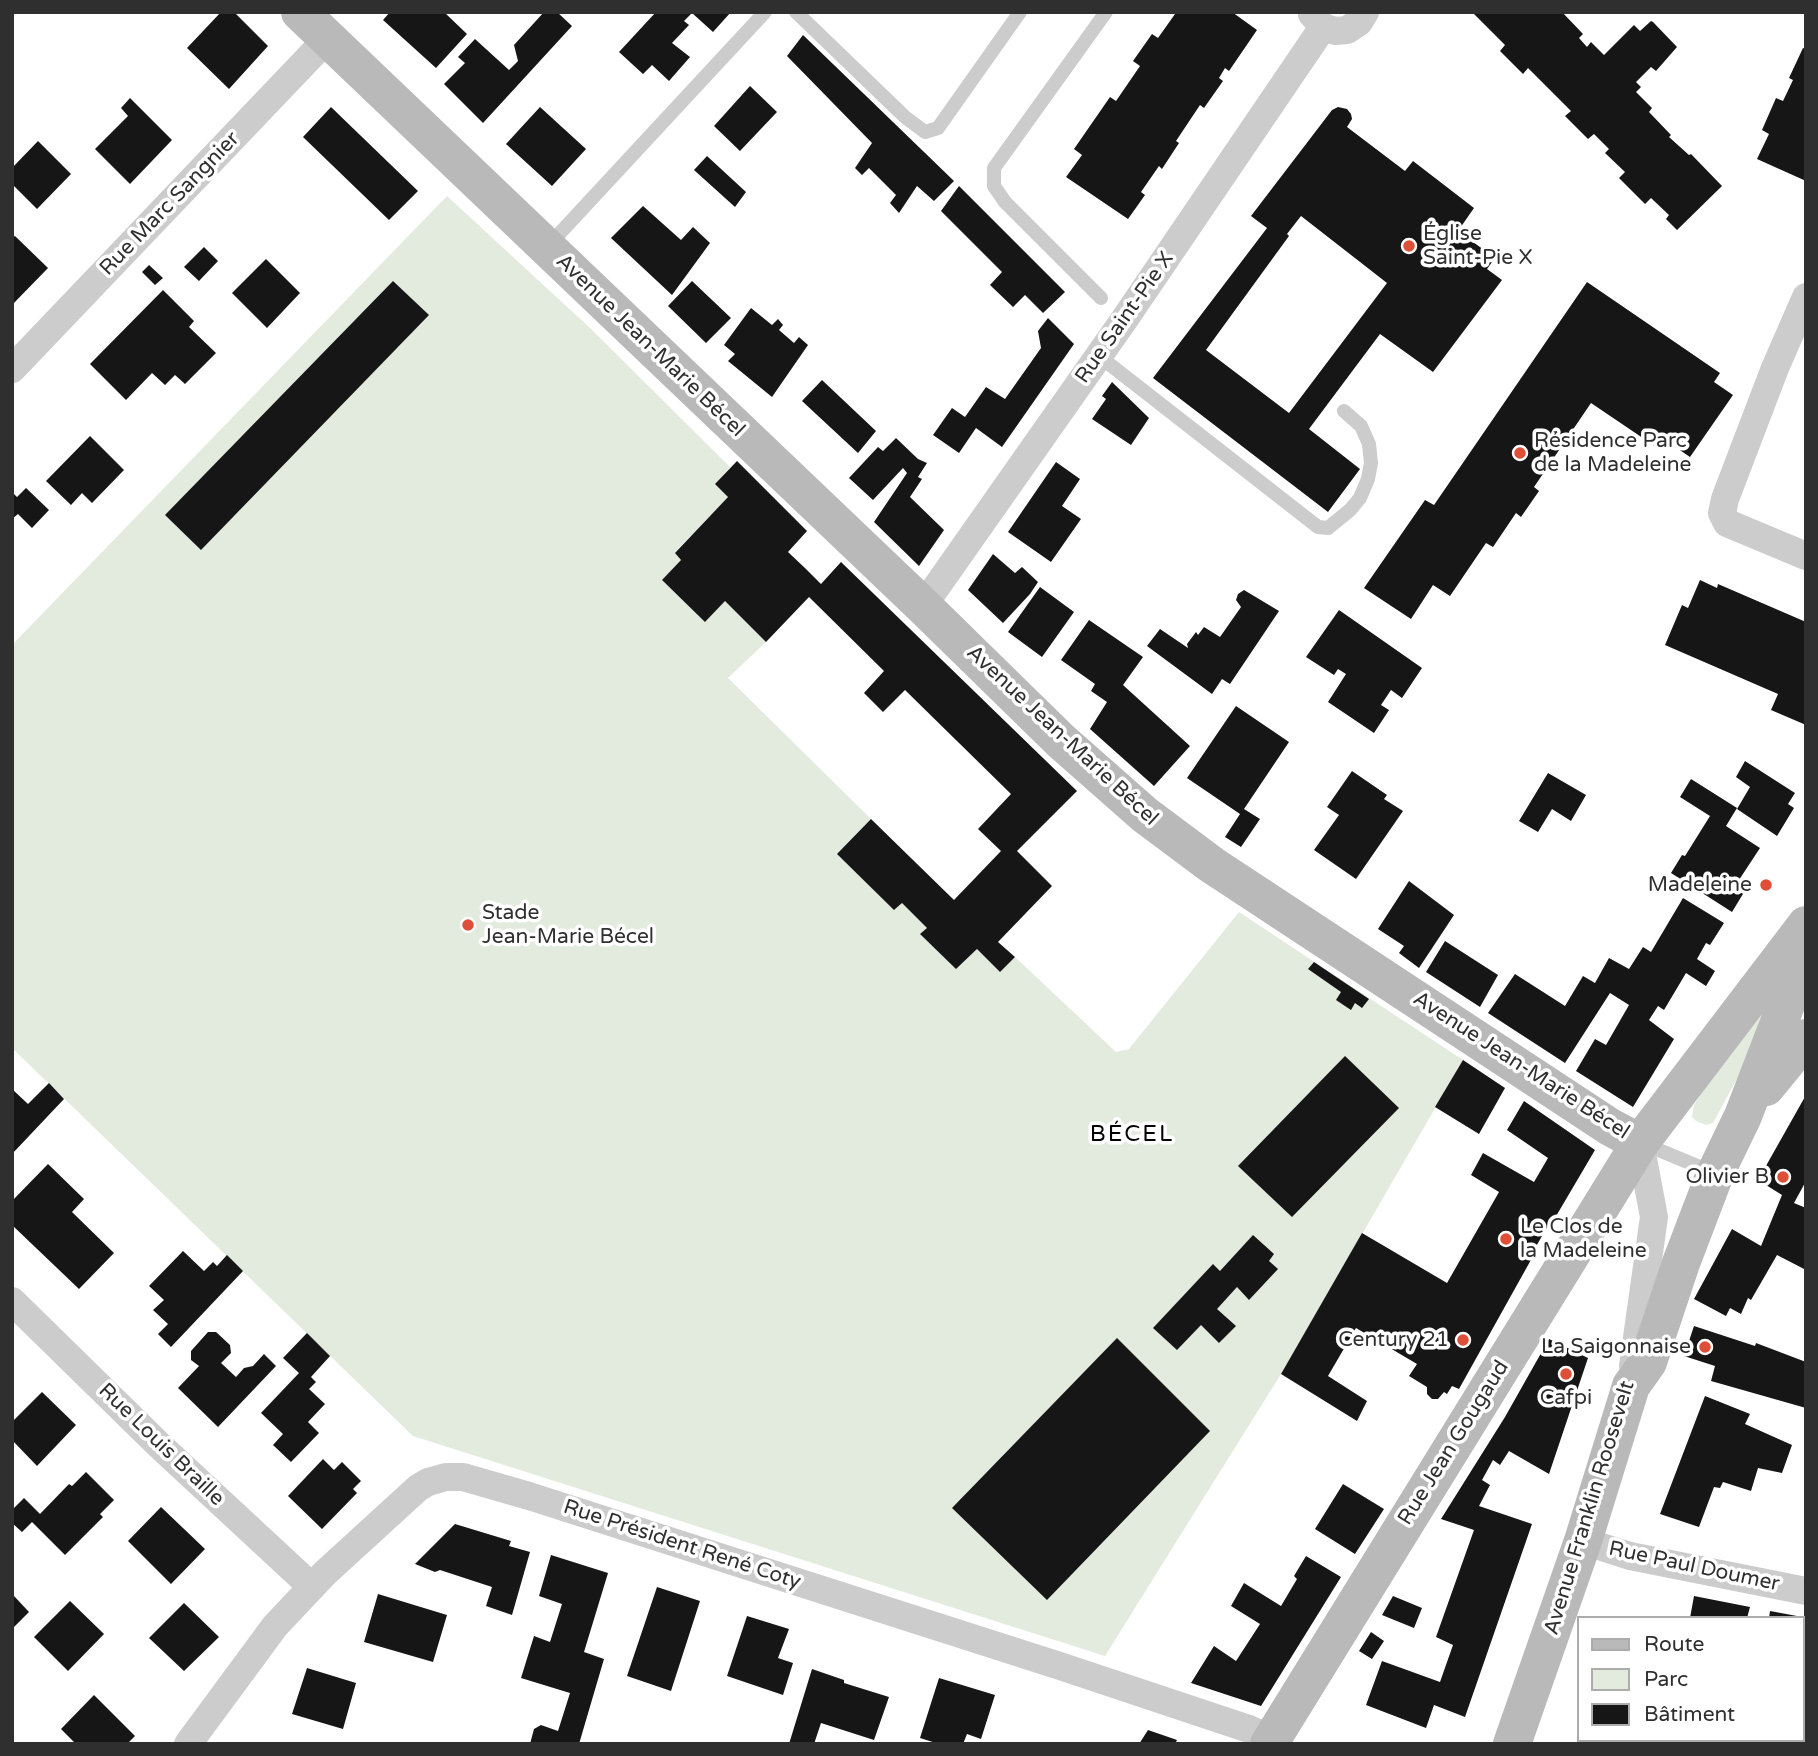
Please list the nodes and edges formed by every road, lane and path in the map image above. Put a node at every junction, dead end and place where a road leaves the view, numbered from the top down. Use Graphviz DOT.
graph roads {
  1 [pos="300,12"];
  2 [pos="765,12"];
  3 [pos="796,12"];
  4 [pos="1020,12"];
  5 [pos="1106,12"];
  6 [pos="1365,12"];
  7 [pos="1317,20"];
  8 [pos="327,39"];
  9 [pos="547,248"];
  10 [pos="1806,297"];
  11 [pos="1101,298"];
  12 [pos="1099,356"];
  13 [pos="12,369"];
  14 [pos="1344,411"];
  15 [pos="1806,556"];
  16 [pos="923,606"];
  17 [pos="1806,925"];
  18 [pos="1806,953"];
  19 [pos="1806,1038"];
  20 [pos="1743,1116"];
  21 [pos="1640,1143"];
  22 [pos="1715,1174"];
  23 [pos="12,1301"];
  24 [pos="1632,1386"];
  25 [pos="1583,1541"];
  26 [pos="312,1587"];
  27 [pos="1806,1591"];
  28 [pos="1270,1741"];
  29 [pos="188,1744"];
  30 [pos="1512,1744"];
  1 -- 8 [label="street, Avenue Jean-Marie Bécel"];
  2 -- 9 [label="lane, Avenue Jean-Marie Bécel"];
  3 -- 4 [label="lane"];
  5 -- 11 [label="lane"];
  6 -- 7 [label="street"];
  7 -- 12 [label="street, Rue Saint-Pie X"];
  8 -- 9 [label="street, Avenue Jean-Marie Bécel"];
  8 -- 13 [label="street, Rue Marc Sangnier"];
  9 -- 16 [label="street, Avenue Jean-Marie Bécel"];
  10 -- 15 [label="street"];
  12 -- 14 [label="lane"];
  12 -- 16 [label="street, Rue Saint-Pie X"];
  16 -- 21 [label="street, Avenue Jean-Marie Bécel"];
  17 -- 21 [label="street, Rue Jean Gougaud"];
  18 -- 20 [label="street"];
  19 -- 20 [label="street"];
  20 -- 22 [label="street"];
  21 -- 22 [label="lane"];
  21 -- 24 [label="street, Avenue Franklin Roosevelt"];
  21 -- 28 [label="street, Rue Jean Gougaud"];
  22 -- 24 [label="street"];
  23 -- 26 [label="street, Rue Louis Braille"];
  24 -- 25 [label="street, Avenue Franklin Roosevelt"];
  25 -- 27 [label="street, Rue Paul Doumer"];
  25 -- 30 [label="street, Avenue Franklin Roosevelt"];
  26 -- 28 [label="street, Rue Président René Coty"];
  26 -- 29 [label="street, Rue Président René Coty"];
}
